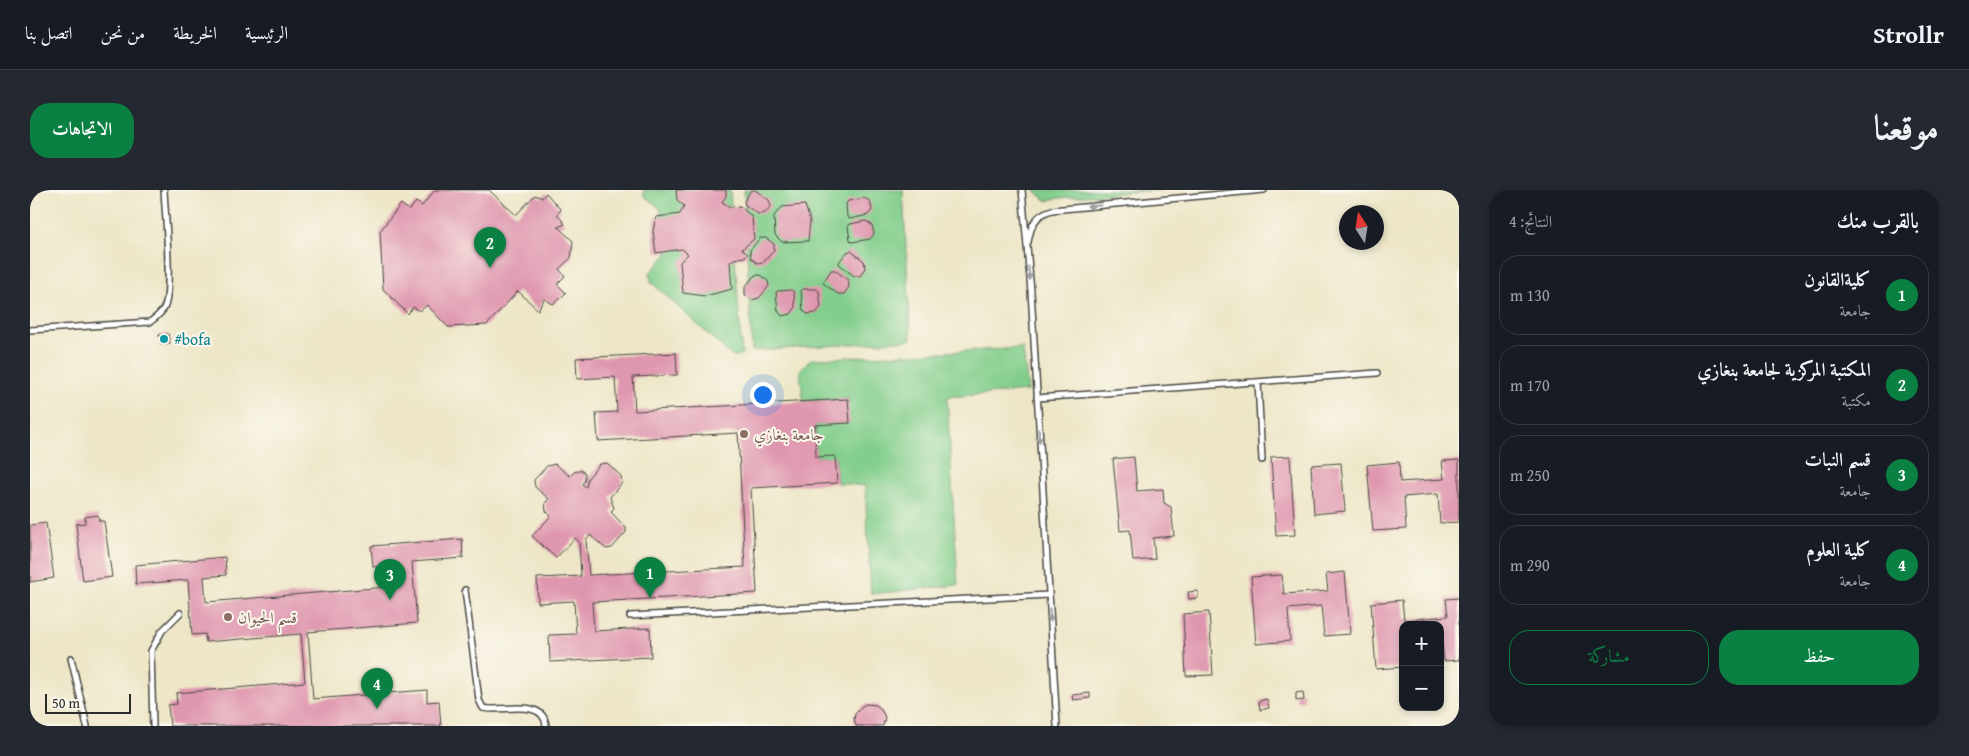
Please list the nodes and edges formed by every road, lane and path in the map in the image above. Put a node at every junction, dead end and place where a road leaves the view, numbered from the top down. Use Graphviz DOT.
graph roads {
  1 [pos="164,190"];
  2 [pos="1022,190"];
  3 [pos="1264,190"];
  4 [pos="1027,248"];
  5 [pos="30,330"];
  6 [pos="1377,373"];
  7 [pos="1258,382"];
  8 [pos="1037,398"];
  9 [pos="1262,460"];
  10 [pos="465,590"];
  11 [pos="1049,595"];
  12 [pos="180,613"];
  13 [pos="630,616"];
  14 [pos="71,658"];
  15 [pos="87,726"];
  16 [pos="153,726"];
  17 [pos="546,726"];
  18 [pos="1056,726"];
  1 -- 5 [label="lane"];
  2 -- 4 [label="lane"];
  3 -- 4 [label="lane, one-way"];
  4 -- 8 [label="lane, one-way"];
  6 -- 7 [label="lane"];
  7 -- 8 [label="lane"];
  7 -- 9 [label="lane"];
  8 -- 11 [label="lane, one-way"];
  10 -- 17 [label="lane"];
  11 -- 13 [label="lane"];
  11 -- 18 [label="lane, one-way"];
  12 -- 16 [label="lane"];
  14 -- 15 [label="lane"];
}
